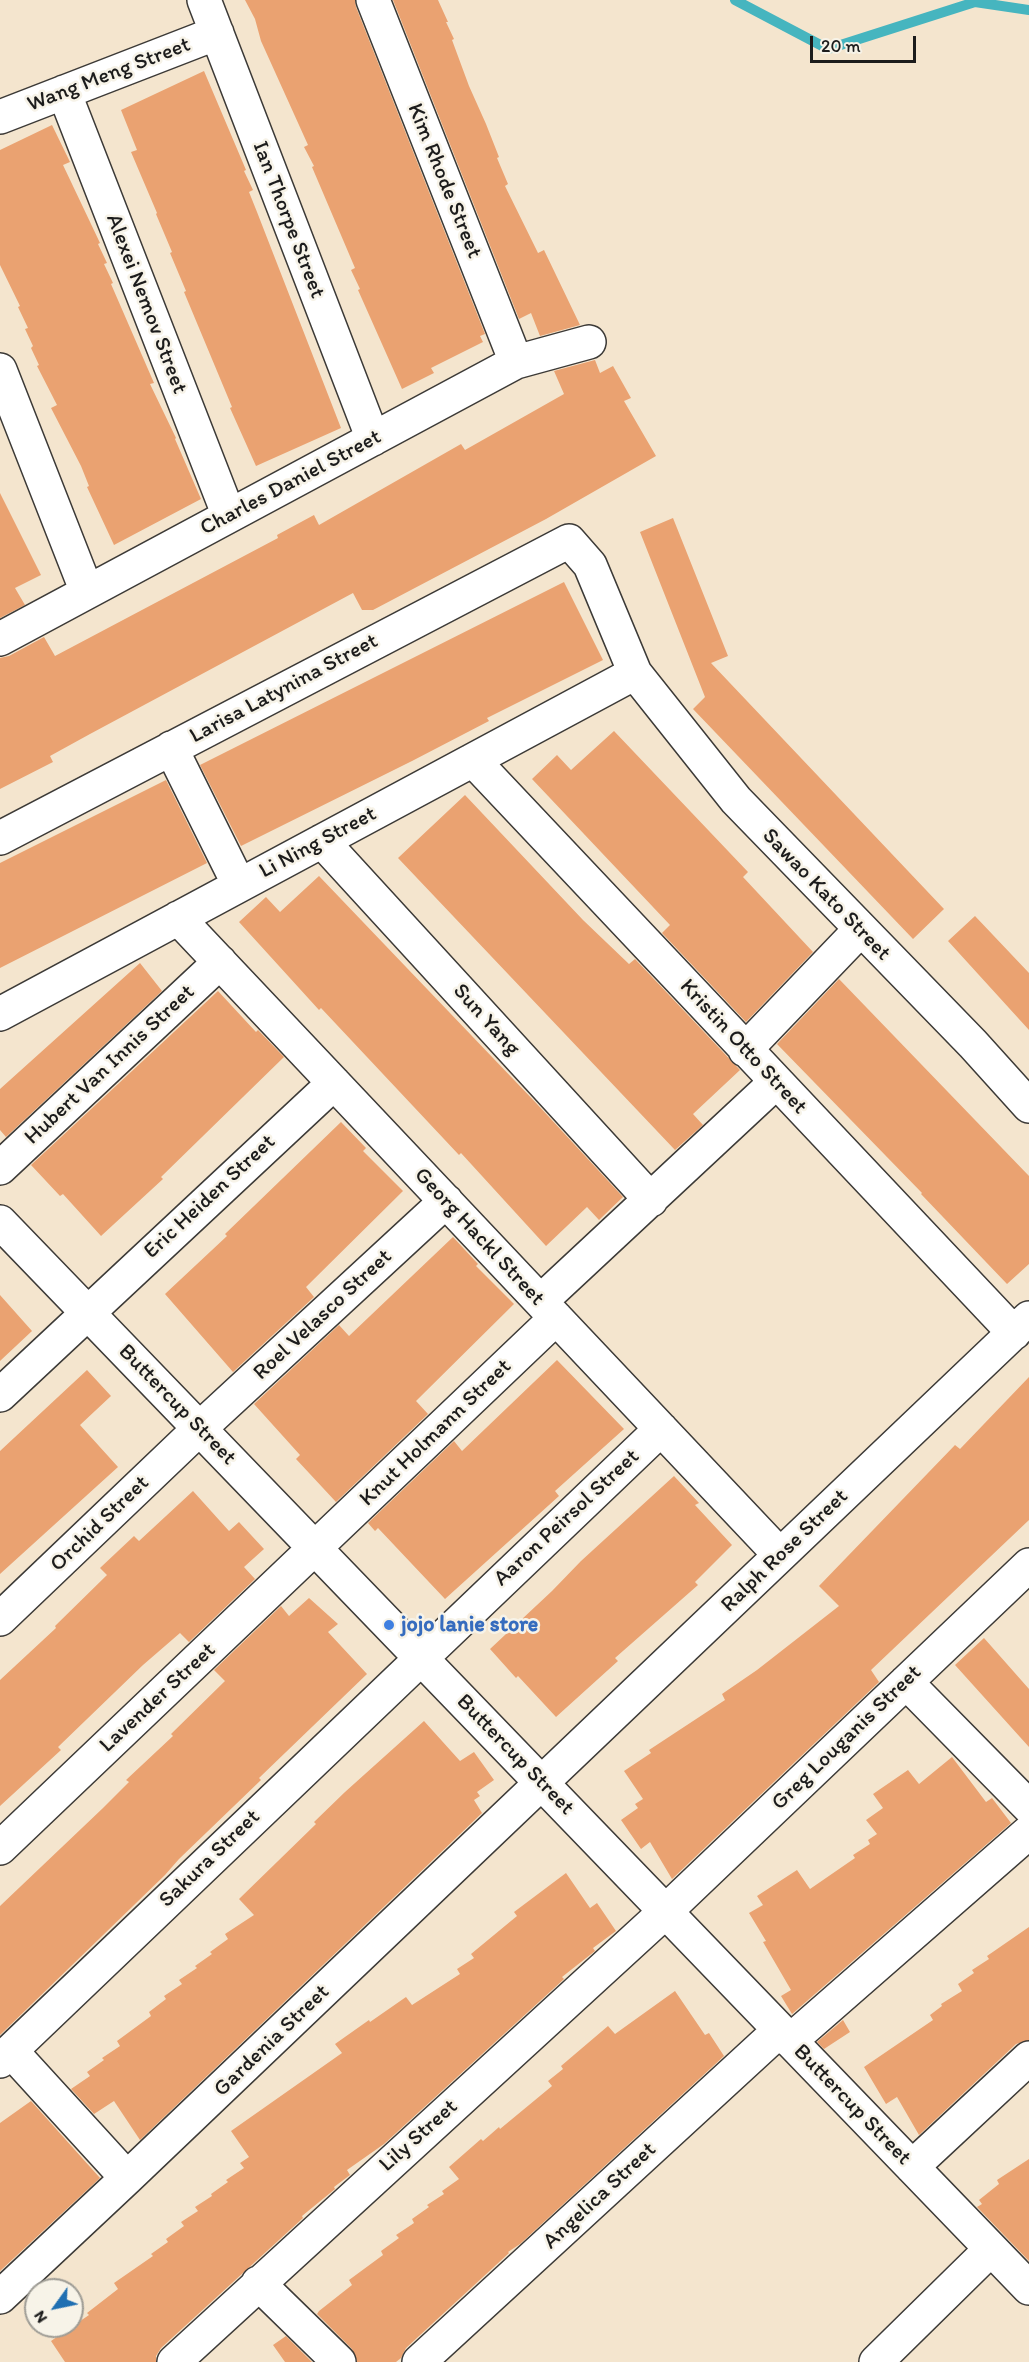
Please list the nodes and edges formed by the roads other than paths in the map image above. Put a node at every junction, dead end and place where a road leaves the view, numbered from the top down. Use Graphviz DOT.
graph roads {
  1 [pos="204,0"];
  2 [pos="373,0"];
  3 [pos="217,33"];
  4 [pos="64,92"];
  5 [pos="0,117"];
  6 [pos="589,342"];
  7 [pos="516,362"];
  8 [pos="2,384"];
  9 [pos="372,439"];
  10 [pos="228,516"];
  11 [pos="569,541"];
  12 [pos="87,592"];
  13 [pos="0,639"];
  14 [pos="635,673"];
  15 [pos="171,748"];
  16 [pos="473,760"];
  17 [pos="0,838"];
  18 [pos="322,841"];
  19 [pos="239,885"];
  20 [pos="178,918"];
  21 [pos="860,930"];
  22 [pos="220,962"];
  23 [pos="0,1014"];
  24 [pos="745,1050"];
  25 [pos="776,1082"];
  26 [pos="334,1083"];
  27 [pos="1029,1106"];
  28 [pos="0,1168"];
  29 [pos="651,1200"];
  30 [pos="446,1201"];
  31 [pos="0,1222"];
  32 [pos="548,1310"];
  33 [pos="87,1312"];
  34 [pos="1021,1325"];
  35 [pos="0,1395"];
  36 [pos="199,1429"];
  37 [pos="661,1429"];
  38 [pos="316,1548"];
  39 [pos="780,1555"];
  40 [pos="1029,1565"];
  41 [pos="0,1619"];
  42 [pos="421,1657"];
  43 [pos="906,1682"];
  44 [pos="542,1783"];
  45 [pos="1029,1808"];
  46 [pos="1029,1832"];
  47 [pos="0,1848"];
  48 [pos="666,1911"];
  49 [pos="785,2035"];
  50 [pos="5,2056"];
  51 [pos="1029,2058"];
  52 [pos="912,2167"];
  53 [pos="127,2178"];
  54 [pos="991,2249"];
  55 [pos="258,2283"];
  56 [pos="1029,2288"];
  57 [pos="0,2297"];
  58 [pos="174,2362"];
  59 [pos="339,2362"];
  60 [pos="419,2362"];
  61 [pos="876,2362"];
  1 -- 3 [label="street, Ian Thorpe Street"];
  2 -- 7 [label="street, Kim Rhode Street"];
  3 -- 4 [label="street, Wang Meng Street"];
  3 -- 9 [label="street, Ian Thorpe Street"];
  4 -- 5 [label="street, Wang Meng Street"];
  4 -- 10 [label="street, Alexei Nemov Street"];
  6 -- 7 [label="street, Charles Daniel Street"];
  7 -- 9 [label="street, Charles Daniel Street"];
  8 -- 12 [label="street"];
  9 -- 10 [label="street, Charles Daniel Street"];
  10 -- 12 [label="street, Charles Daniel Street"];
  11 -- 14 [label="street, Sawao Kato Street"];
  11 -- 15 [label="street, Larisa Latynina Street"];
  12 -- 13 [label="street, Charles Daniel Street"];
  14 -- 16 [label="street, Li Ning Street"];
  14 -- 21 [label="street, Sawao Kato Street"];
  15 -- 17 [label="street, Larisa Latynina Street"];
  15 -- 19 [label="street"];
  16 -- 18 [label="street, Li Ning Street"];
  16 -- 24 [label="street, Kristin Otto Street"];
  18 -- 19 [label="street, Li Ning Street"];
  18 -- 29 [label="street, Sun Yang"];
  19 -- 20 [label="street, Li Ning Street"];
  20 -- 22 [label="street, Georg Hackl Street"];
  20 -- 23 [label="street, Li Ning Street"];
  21 -- 24 [label="street"];
  21 -- 27 [label="street, Sawao Kato Street"];
  22 -- 26 [label="street, Georg Hackl Street"];
  22 -- 28 [label="street, Hubert Van Innis Street"];
  24 -- 25 [label="street, Kristin Otto Street"];
  25 -- 29 [label="street, Knut Holmann Street"];
  25 -- 34 [label="street, Kristin Otto Street"];
  26 -- 30 [label="street, Georg Hackl Street"];
  26 -- 33 [label="street, Eric Heiden Street"];
  29 -- 32 [label="street, Knut Holmann Street"];
  30 -- 32 [label="street, Georg Hackl Street"];
  30 -- 36 [label="street, Roel Velasco Street"];
  31 -- 33 [label="street, Buttercup Street"];
  32 -- 37 [label="street, Georg Hackl Street"];
  32 -- 38 [label="street, Knut Holmann Street"];
  33 -- 35 [label="street, Eric Heiden Street"];
  33 -- 36 [label="street, Buttercup Street"];
  34 -- 39 [label="street, Ralph Rose Street"];
  36 -- 38 [label="street, Buttercup Street"];
  36 -- 41 [label="street, Orchid Street"];
  37 -- 39 [label="street, Georg Hackl Street"];
  37 -- 42 [label="street, Aaron Peirsol Street"];
  38 -- 42 [label="street, Buttercup Street"];
  38 -- 47 [label="street, Lavender Street"];
  39 -- 44 [label="street, Ralph Rose Street"];
  40 -- 43 [label="street, Greg Louganis Street"];
  42 -- 44 [label="street, Buttercup Street"];
  42 -- 50 [label="street, Sakura Street"];
  43 -- 45 [label="street"];
  43 -- 48 [label="street, Greg Louganis Street"];
  44 -- 48 [label="street, Buttercup Street"];
  44 -- 53 [label="street, Gardenia Street"];
  46 -- 49 [label="street, Angelica Street"];
  48 -- 49 [label="street, Buttercup Street"];
  48 -- 55 [label="street, Lily Street"];
  49 -- 52 [label="street, Buttercup Street"];
  49 -- 60 [label="street, Angelica Street"];
  50 -- 53 [label="street"];
  51 -- 52 [label="street"];
  52 -- 54 [label="street, Buttercup Street"];
  53 -- 57 [label="street, Gardenia Street"];
  54 -- 56 [label="street, Buttercup Street"];
  54 -- 61 [label="street"];
  55 -- 58 [label="street, Lily Street"];
  55 -- 59 [label="street"];
}
